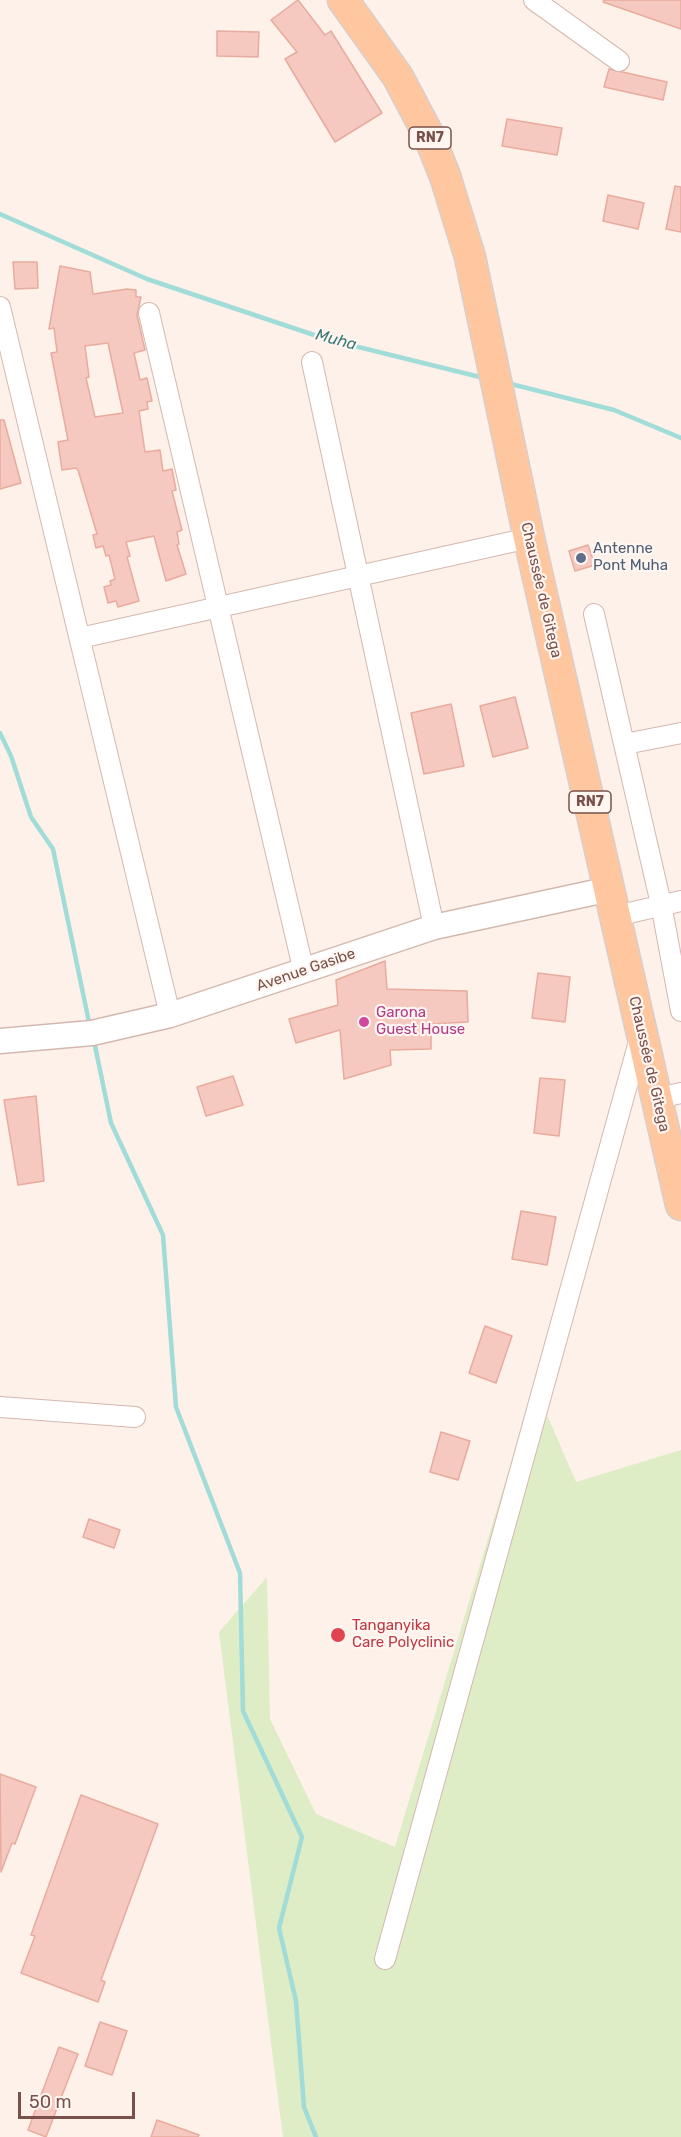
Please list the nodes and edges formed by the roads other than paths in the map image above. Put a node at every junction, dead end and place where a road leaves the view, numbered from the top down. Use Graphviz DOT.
graph roads {
  1 [pos="343,0"];
  2 [pos="534,0"];
  3 [pos="619,61"];
  4 [pos="0,307"];
  5 [pos="149,314"];
  6 [pos="312,362"];
  7 [pos="529,538"];
  8 [pos="359,576"];
  9 [pos="217,607"];
  10 [pos="594,614"];
  11 [pos="80,638"];
  12 [pos="681,733"];
  13 [pos="625,744"];
  14 [pos="681,901"];
  15 [pos="613,902"];
  16 [pos="661,904"];
  17 [pos="434,927"];
  18 [pos="304,972"];
  19 [pos="681,1011"];
  20 [pos="170,1015"];
  21 [pos="641,1032"];
  22 [pos="0,1041"];
  23 [pos="669,1096"];
  24 [pos="681,1204"];
  25 [pos="0,1407"];
  26 [pos="135,1417"];
  27 [pos="386,1959"];
  1 -- 7 [label="main road, Chaussée de Gitega / RN7"];
  2 -- 3 [label="street"];
  4 -- 11 [label="street"];
  5 -- 9 [label="street"];
  6 -- 8 [label="street"];
  7 -- 8 [label="street"];
  7 -- 15 [label="main road, Chaussée de Gitega / RN7"];
  8 -- 9 [label="street"];
  8 -- 17 [label="street"];
  9 -- 11 [label="street"];
  9 -- 18 [label="street"];
  10 -- 13 [label="street"];
  11 -- 20 [label="street"];
  12 -- 13 [label="street"];
  13 -- 16 [label="street"];
  14 -- 16 [label="street"];
  15 -- 16 [label="street"];
  15 -- 17 [label="street, Avenue Gasibe"];
  15 -- 21 [label="main road, Chaussée de Gitega / RN7"];
  16 -- 19 [label="street"];
  17 -- 18 [label="street, Avenue Gasibe"];
  18 -- 20 [label="street, Avenue Gasibe"];
  20 -- 22 [label="street, Avenue Gasibe"];
  21 -- 23 [label="main road, Chaussée de Gitega / RN7"];
  21 -- 27 [label="street"];
  23 -- 24 [label="main road, Chaussée de Gitega / RN7"];
  25 -- 26 [label="street"];
}
